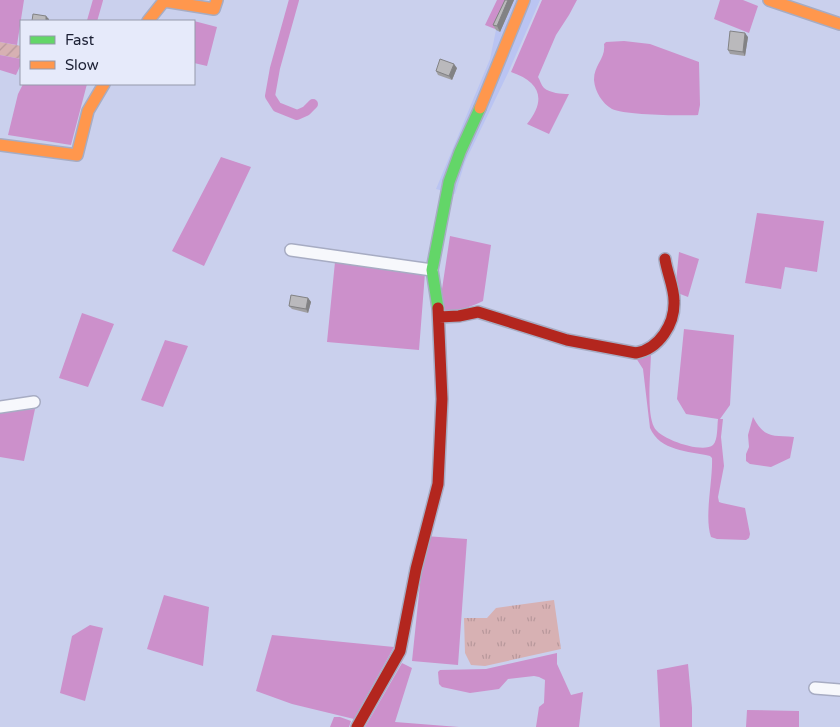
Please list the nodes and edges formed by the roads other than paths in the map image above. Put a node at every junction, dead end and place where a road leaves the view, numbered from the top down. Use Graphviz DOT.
graph roads {
  1 [pos="217,0"];
  2 [pos="524,0"];
  3 [pos="769,0"];
  4 [pos="149,20"];
  5 [pos="840,24"];
  6 [pos="103,85"];
  7 [pos="0,145"];
  8 [pos="291,250"];
  9 [pos="665,259"];
  10 [pos="432,270"];
  11 [pos="439,317"];
  12 [pos="34,402"];
  13 [pos="0,407"];
  14 [pos="815,688"];
  15 [pos="840,690"];
  16 [pos="358,727"];
  1 -- 4 [label="street"];
  2 -- 10 [label="street"];
  3 -- 5 [label="street"];
  6 -- 7 [label="street"];
  8 -- 10 [label="street"];
  9 -- 11 [label="street"];
  10 -- 11 [label="street"];
  11 -- 16 [label="street"];
  12 -- 13 [label="street"];
  14 -- 15 [label="street"];
}
